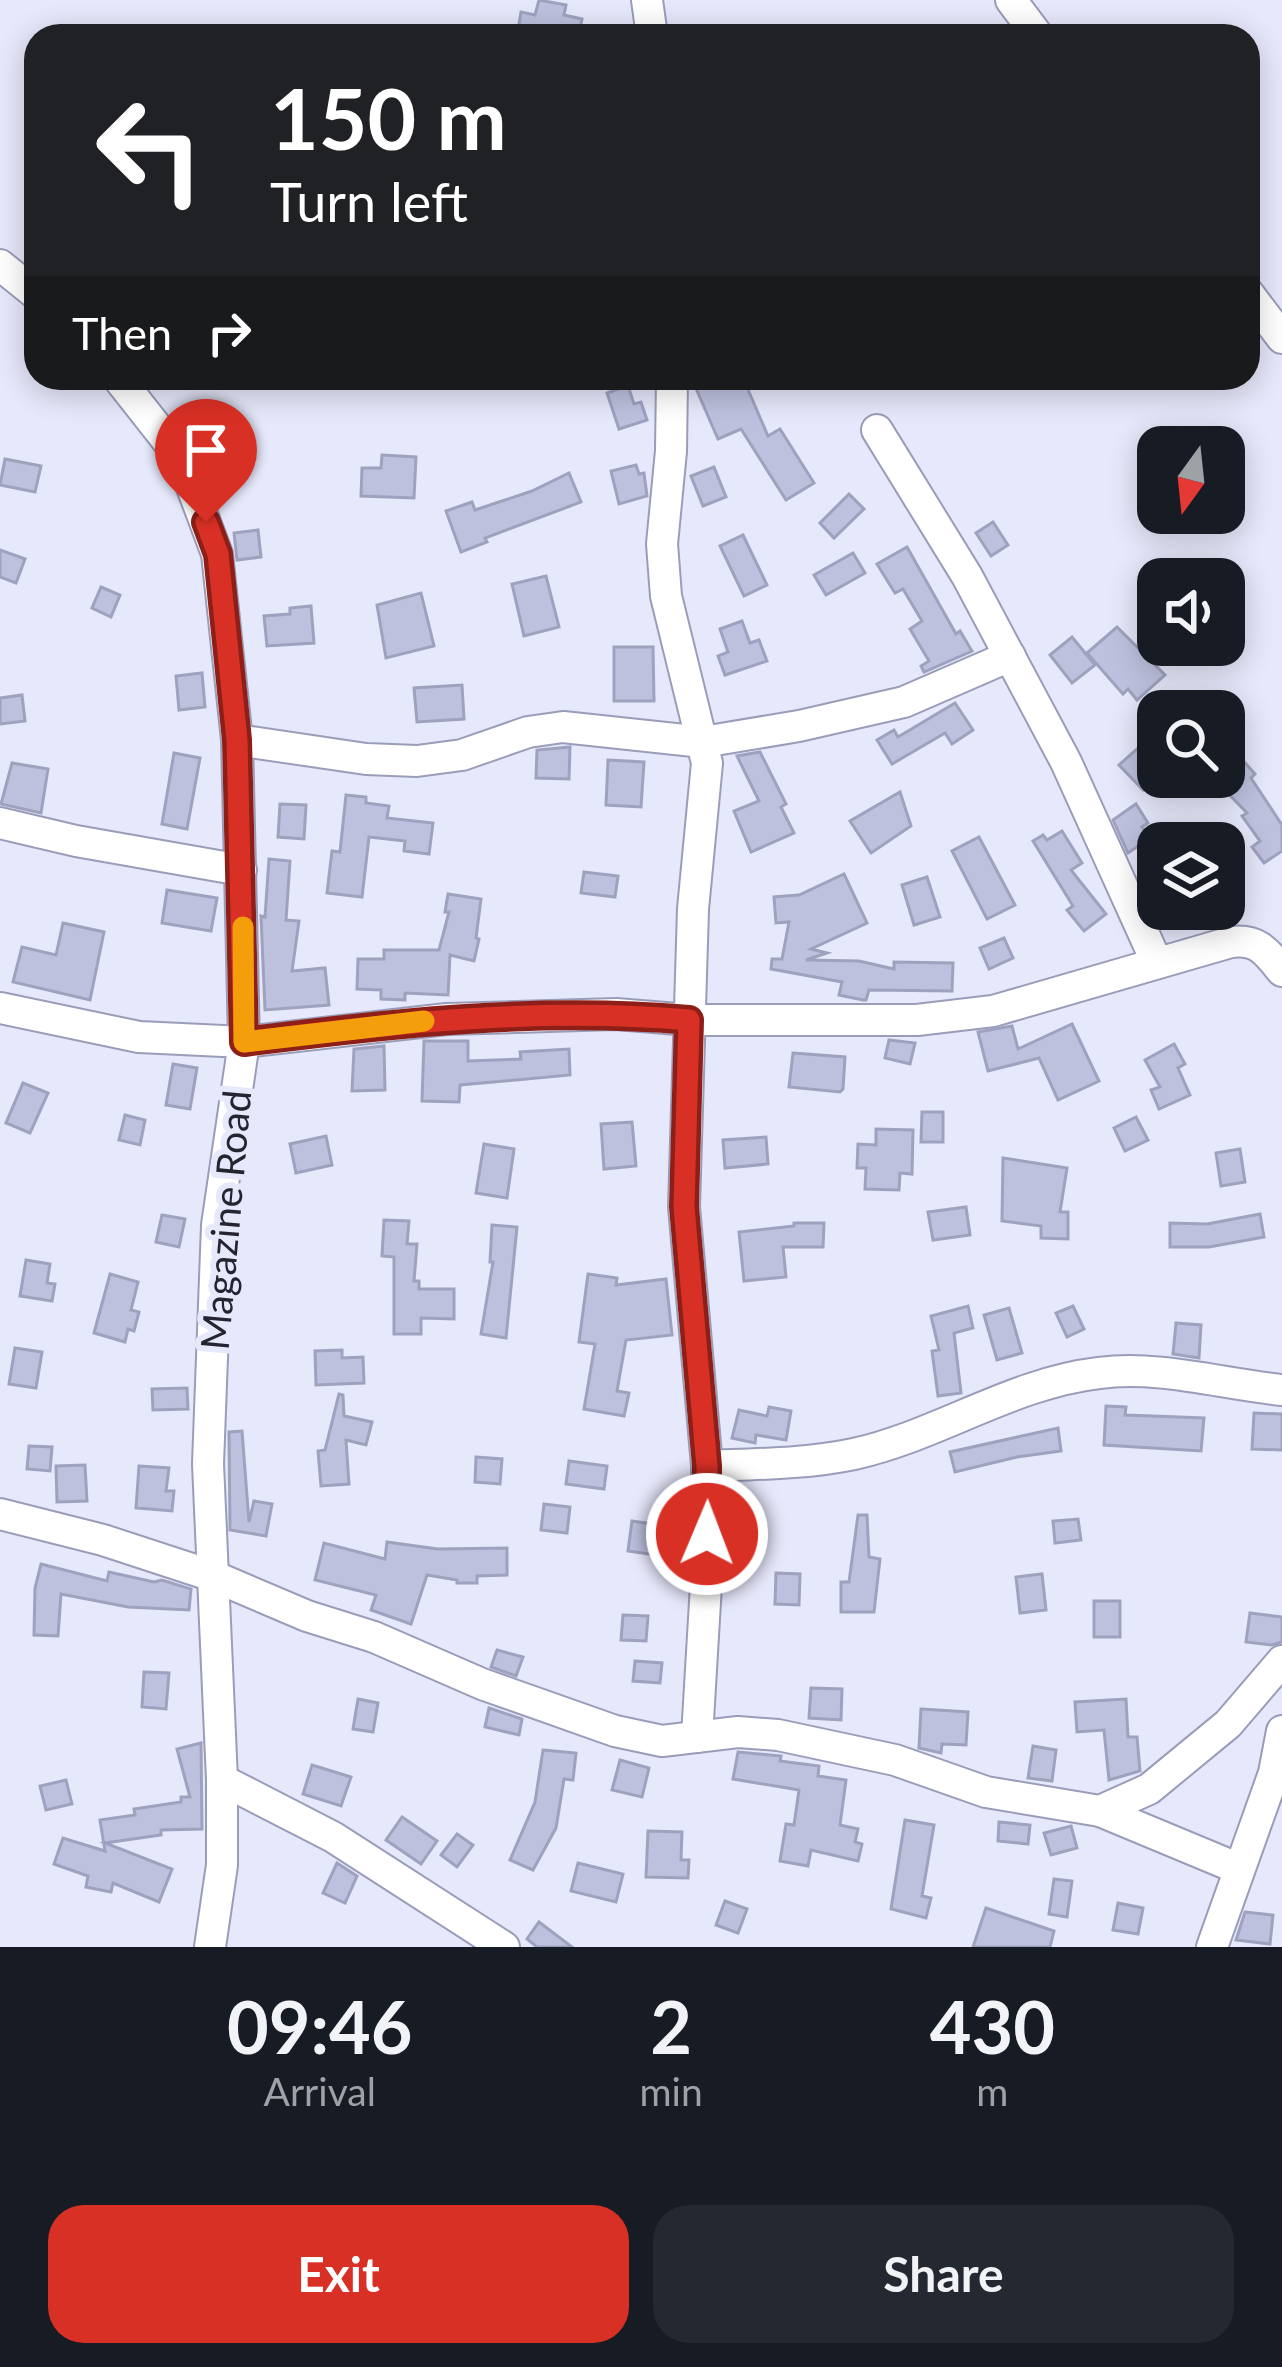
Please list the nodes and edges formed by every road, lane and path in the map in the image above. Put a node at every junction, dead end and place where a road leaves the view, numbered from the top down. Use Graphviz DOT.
graph roads {
  1 [pos="0,265"];
  2 [pos="24,284"];
  3 [pos="1260,309"];
  4 [pos="1282,338"];
  5 [pos="127,390"];
  6 [pos="672,390"];
  7 [pos="877,430"];
  8 [pos="1010,656"];
  9 [pos="237,740"];
  10 [pos="703,742"];
  11 [pos="0,823"];
  12 [pos="241,870"];
  13 [pos="1157,963"];
  14 [pos="1282,971"];
  15 [pos="0,1008"];
  16 [pos="689,1020"];
  17 [pos="244,1042"];
  18 [pos="1282,1390"];
  19 [pos="707,1466"];
  20 [pos="0,1514"];
  21 [pos="213,1576"];
  22 [pos="1282,1660"];
  23 [pos="1282,1731"];
  24 [pos="698,1737"];
  25 [pos="222,1780"];
  26 [pos="1100,1811"];
  27 [pos="1237,1868"];
  28 [pos="210,1947"];
  29 [pos="504,1947"];
  30 [pos="1212,1947"];
  1 -- 2 [label="street"];
  3 -- 4 [label="street"];
  5 -- 9 [label="street, Magazine Road"];
  6 -- 10 [label="street"];
  7 -- 8 [label="street"];
  8 -- 10 [label="street"];
  8 -- 13 [label="street"];
  9 -- 10 [label="street"];
  9 -- 12 [label="street, Magazine Road"];
  10 -- 16 [label="street"];
  11 -- 12 [label="street"];
  12 -- 17 [label="street, Magazine Road"];
  13 -- 14 [label="street"];
  13 -- 16 [label="street"];
  15 -- 17 [label="street"];
  16 -- 17 [label="street"];
  16 -- 19 [label="street"];
  17 -- 21 [label="street, Magazine Road"];
  18 -- 19 [label="street"];
  19 -- 24 [label="street"];
  20 -- 21 [label="street"];
  21 -- 24 [label="street"];
  21 -- 25 [label="street, Magazine Road"];
  22 -- 26 [label="street"];
  23 -- 27 [label="street"];
  24 -- 26 [label="street"];
  25 -- 28 [label="street, Magazine Road"];
  25 -- 29 [label="street"];
  26 -- 27 [label="street"];
  27 -- 30 [label="street"];
}
